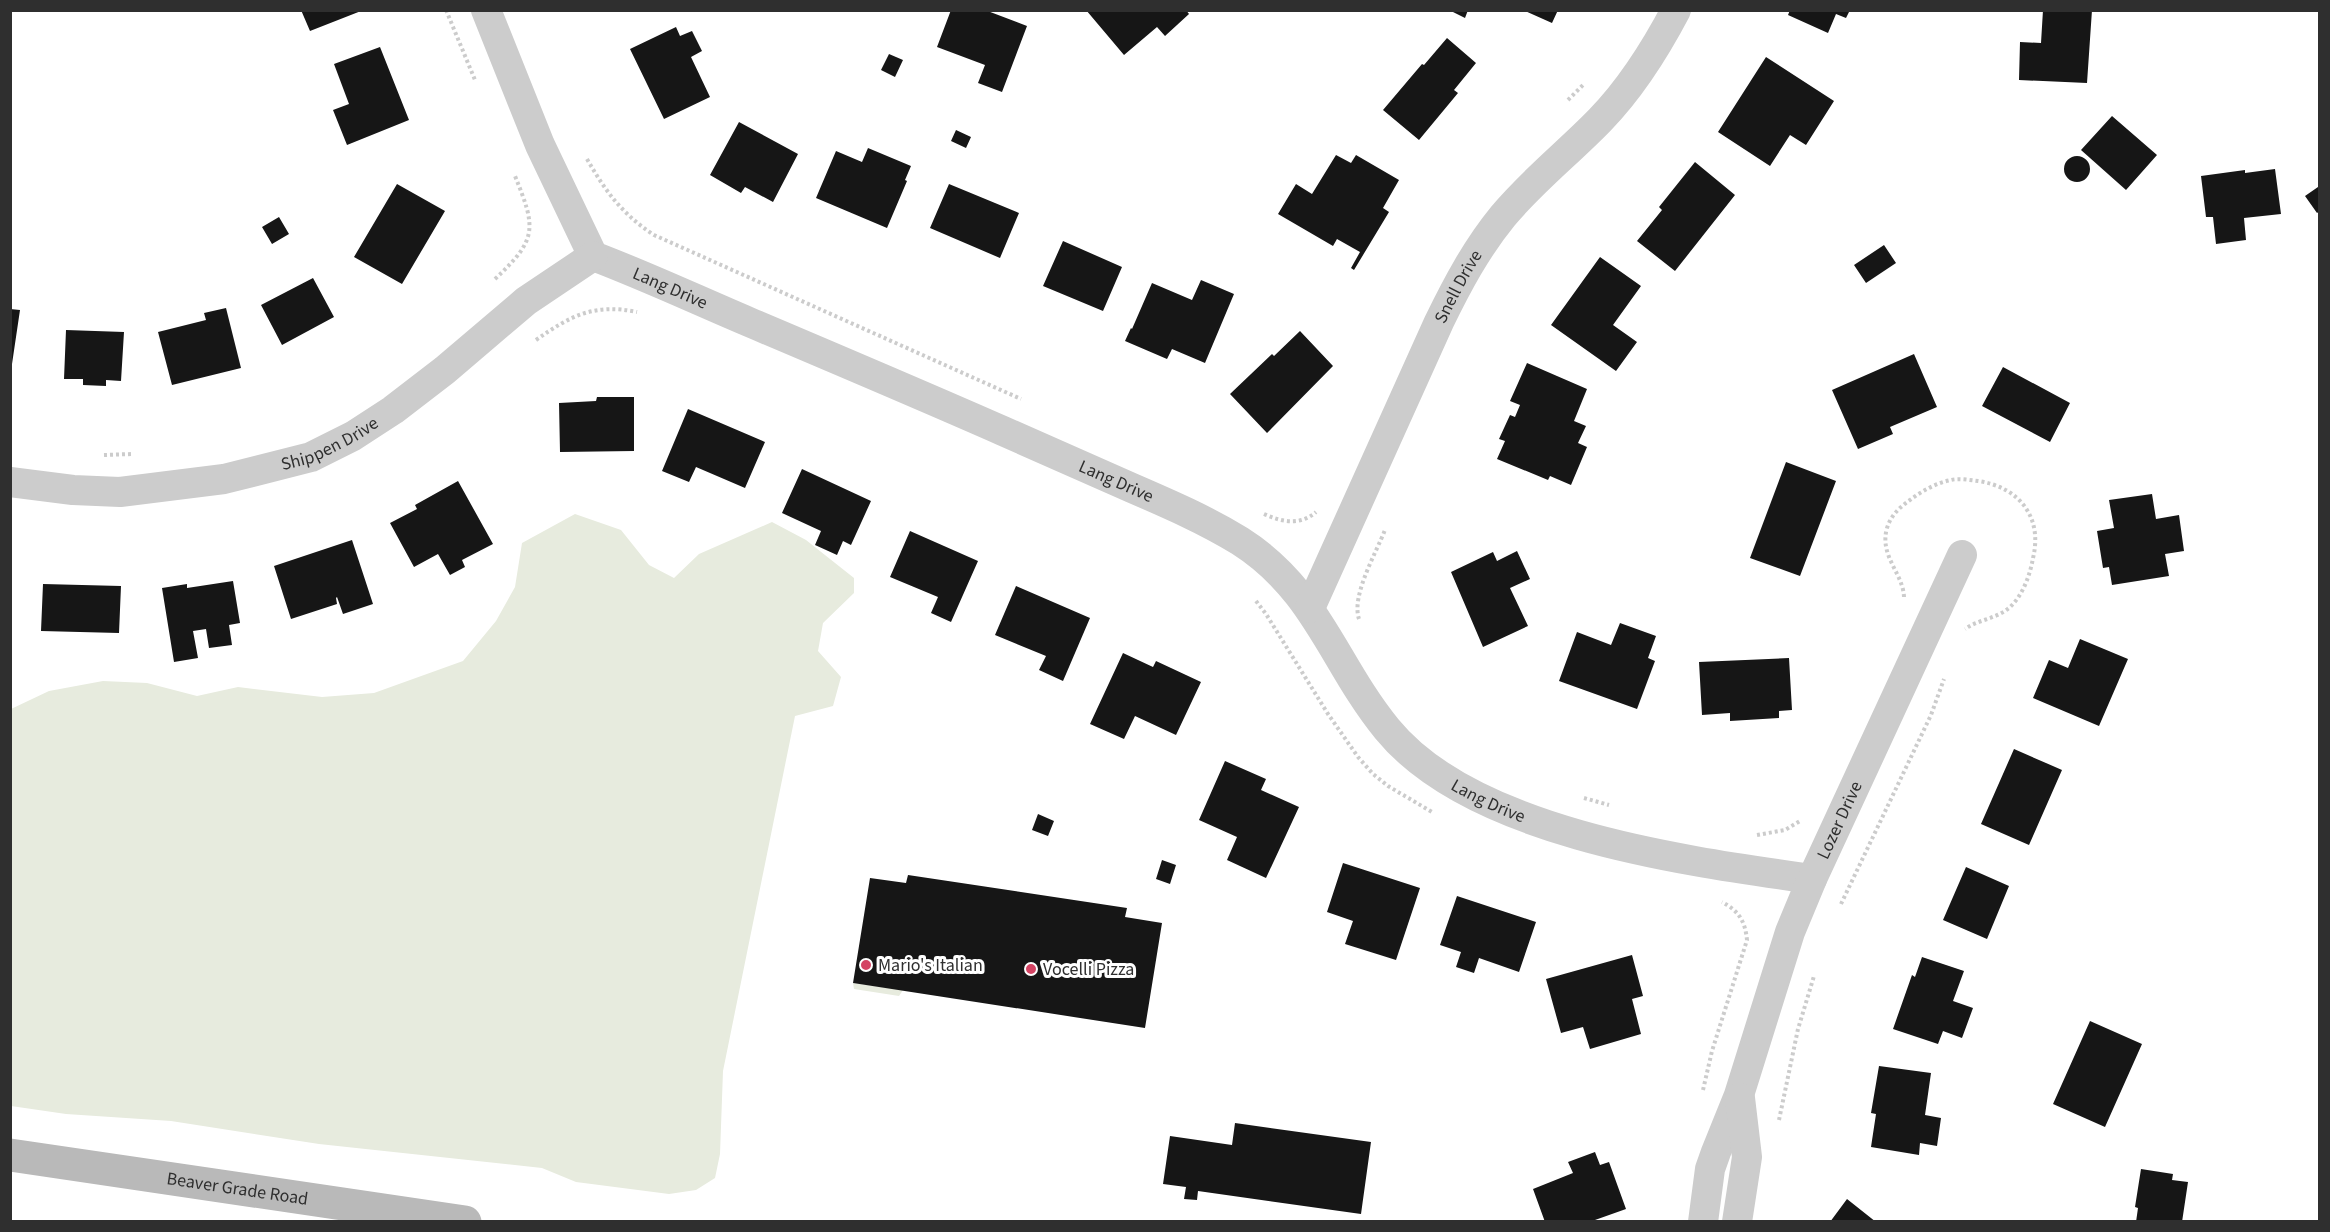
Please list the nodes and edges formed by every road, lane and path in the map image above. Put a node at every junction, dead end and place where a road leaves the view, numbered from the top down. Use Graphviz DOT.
graph roads {
  1 [pos="446,10"];
  2 [pos="486,10"];
  3 [pos="1676,10"];
  4 [pos="1585,83"];
  5 [pos="476,84"];
  6 [pos="1560,108"];
  7 [pos="583,153"];
  8 [pos="511,168"];
  9 [pos="593,256"];
  10 [pos="492,283"];
  11 [pos="644,314"];
  12 [pos="527,347"];
  13 [pos="1027,402"];
  14 [pos="141,453"];
  15 [pos="99,455"];
  16 [pos="10,482"];
  17 [pos="1322,504"];
  18 [pos="1256,510"];
  19 [pos="1390,520"];
  20 [pos="1962,555"];
  21 [pos="1250,594"];
  22 [pos="1903,602"];
  23 [pos="1310,608"];
  24 [pos="1360,624"];
  25 [pos="1963,632"];
  26 [pos="1944,677"];
  27 [pos="1579,797"];
  28 [pos="1610,805"];
  29 [pos="1439,816"];
  30 [pos="1802,819"];
  31 [pos="1749,835"];
  32 [pos="1812,879"];
  33 [pos="1713,898"];
  34 [pos="1840,905"];
  35 [pos="1817,968"];
  36 [pos="1739,1095"];
  37 [pos="1701,1099"];
  38 [pos="1777,1128"];
  39 [pos="10,1155"];
  40 [pos="465,1221"];
  41 [pos="1703,1221"];
  42 [pos="1737,1221"];
  1 -- 5 [label="path"];
  2 -- 9 [label="street"];
  3 -- 23 [label="street, Snell Drive"];
  4 -- 6 [label="path"];
  7 -- 13 [label="path"];
  8 -- 10 [label="path"];
  9 -- 16 [label="street, Shippen Drive"];
  9 -- 23 [label="street, Lang Drive"];
  11 -- 12 [label="path"];
  14 -- 15 [label="path"];
  17 -- 18 [label="path"];
  19 -- 24 [label="path"];
  20 -- 32 [label="street, Lozer Drive"];
  21 -- 29 [label="path"];
  22 -- 25 [label="path"];
  23 -- 32 [label="street, Lang Drive"];
  26 -- 34 [label="path"];
  27 -- 28 [label="path"];
  30 -- 31 [label="path"];
  32 -- 36 [label="street, Lozer Drive"];
  33 -- 37 [label="path"];
  35 -- 38 [label="path"];
  36 -- 41 [label="street, Lozer Drive"];
  36 -- 42 [label="street, Lozer Drive"];
  39 -- 40 [label="main road, Beaver Grade Road"];
}
